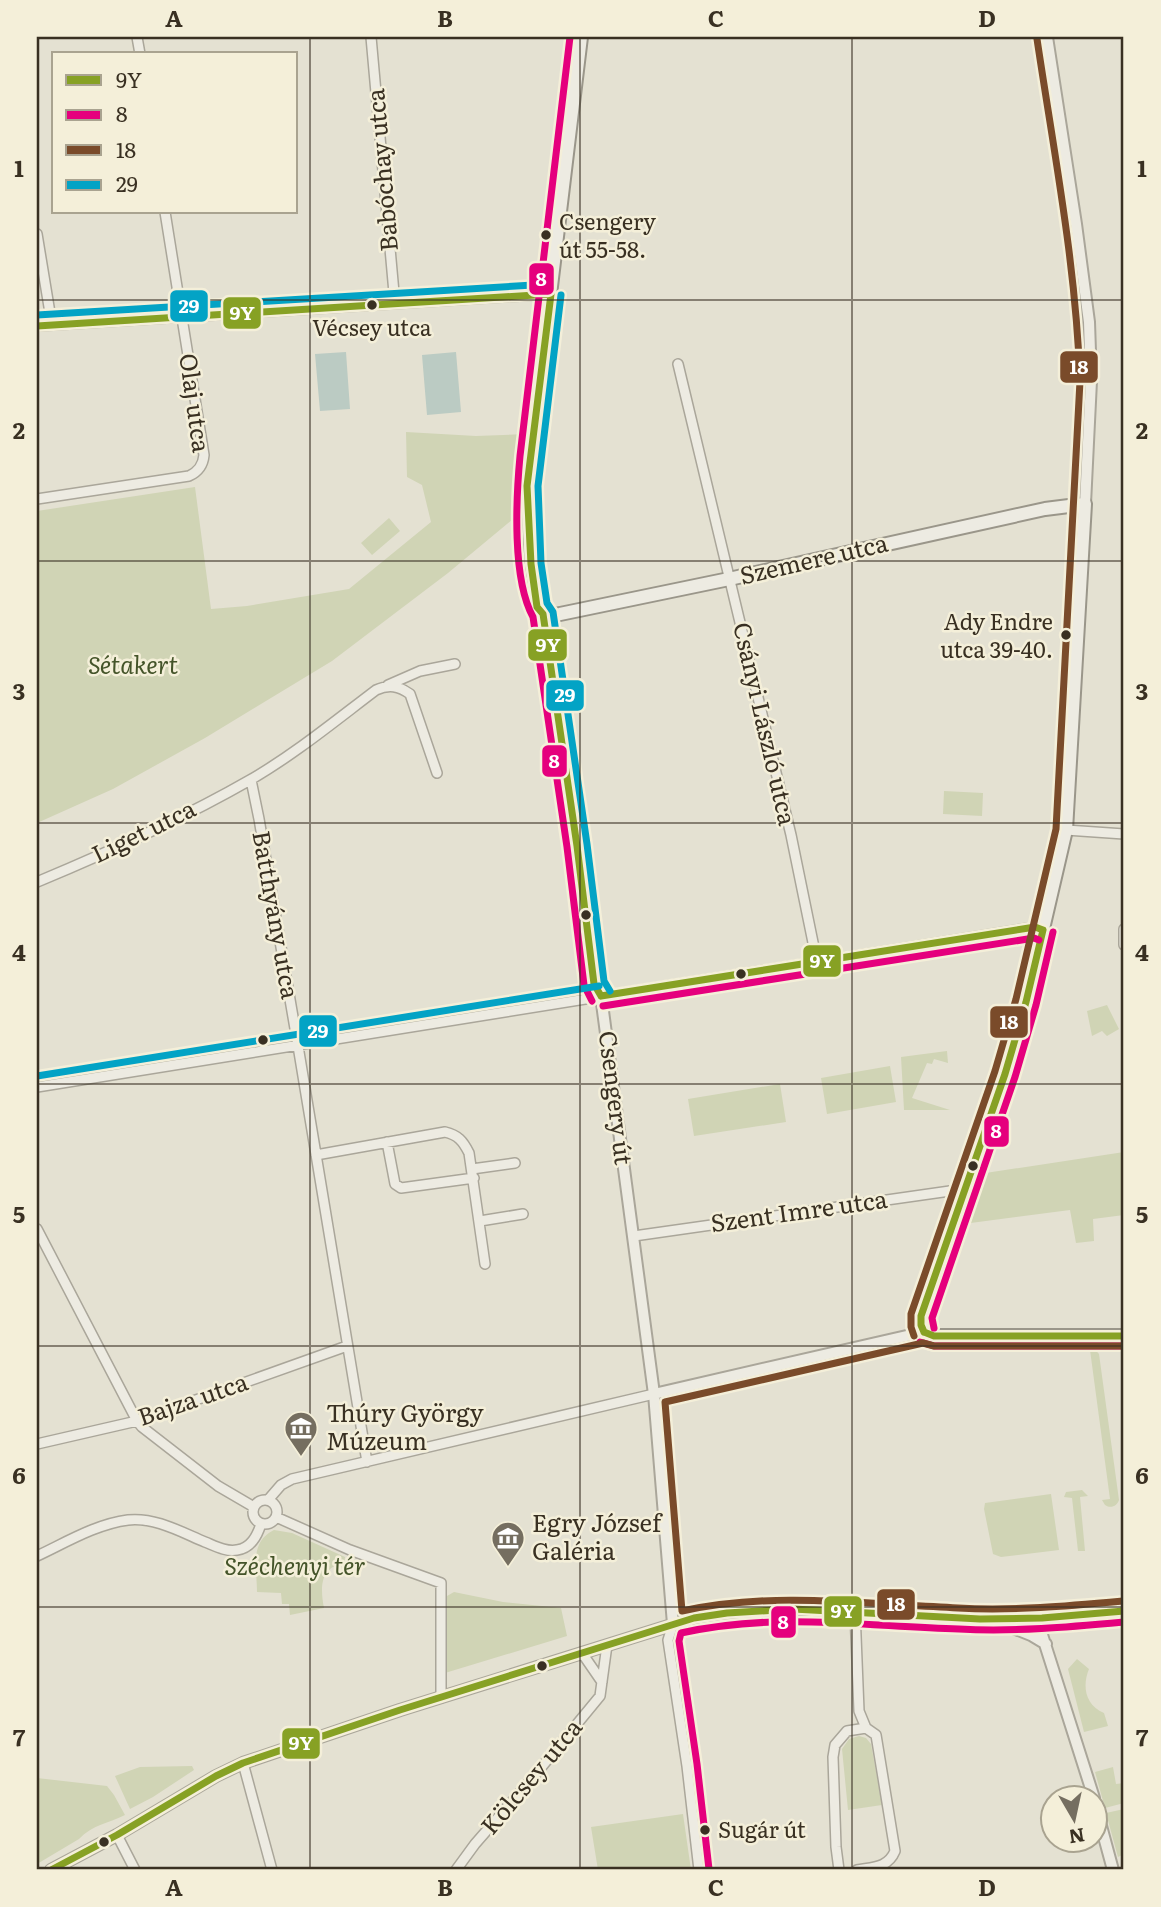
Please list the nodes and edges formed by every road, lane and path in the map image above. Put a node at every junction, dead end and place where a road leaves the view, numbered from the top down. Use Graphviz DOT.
graph roads {
  1 [pos="371,37"];
  2 [pos="582,37"];
  3 [pos="1047,37"];
  4 [pos="165,214"];
  5 [pos="37,234"];
  6 [pos="551,294"];
  7 [pos="395,304"];
  8 [pos="182,317"];
  9 [pos="52,325"];
  10 [pos="37,326"];
  11 [pos="678,364"];
  12 [pos="37,499"];
  13 [pos="1085,504"];
  14 [pos="729,579"];
  15 [pos="543,614"];
  16 [pos="456,664"];
  17 [pos="387,686"];
  18 [pos="437,774"];
  19 [pos="251,780"];
  20 [pos="1066,830"];
  21 [pos="1124,834"];
  22 [pos="37,882"];
  23 [pos="1124,929"];
  24 [pos="1043,930"];
  25 [pos="1124,945"];
  26 [pos="817,961"];
  27 [pos="601,996"];
  28 [pos="298,1045"];
  29 [pos="37,1087"];
  30 [pos="387,1142"];
  31 [pos="316,1155"];
  32 [pos="515,1163"];
  33 [pos="473,1174"];
  34 [pos="964,1189"];
  35 [pos="523,1214"];
  36 [pos="480,1221"];
  37 [pos="37,1228"];
  38 [pos="634,1236"];
  39 [pos="485,1264"];
  40 [pos="924,1332"];
  41 [pos="1124,1336"];
  42 [pos="347,1346"];
  43 [pos="654,1394"];
  44 [pos="137,1421"];
  45 [pos="37,1444"];
  46 [pos="366,1462"];
  47 [pos="268,1500"];
  48 [pos="254,1507"];
  49 [pos="276,1517"];
  50 [pos="261,1524"];
  51 [pos="37,1556"];
  52 [pos="855,1611"];
  53 [pos="1124,1611"];
  54 [pos="992,1619"];
  55 [pos="1037,1619"];
  56 [pos="673,1624"];
  57 [pos="1046,1644"];
  58 [pos="607,1645"];
  59 [pos="582,1653"];
  60 [pos="602,1682"];
  61 [pos="440,1698"];
  62 [pos="866,1728"];
  63 [pos="243,1763"];
  64 [pos="1089,1784"];
  65 [pos="117,1835"];
  66 [pos="1108,1851"];
  67 [pos="51,1870"];
  68 [pos="135,1870"];
  69 [pos="272,1870"];
  70 [pos="456,1870"];
  71 [pos="699,1870"];
  72 [pos="839,1870"];
  73 [pos="857,1870"];
  74 [pos="1113,1870"];
  1 -- 7 [label="street, Babóchay utca"];
  2 -- 6 [label="main road, Csengery út"];
  3 -- 13 [label="street"];
  4 -- 8 [label="street, Olaj utca"];
  5 -- 9 [label="street"];
  6 -- 7 [label="street"];
  6 -- 15 [label="main road, Csengery út"];
  7 -- 8 [label="street"];
  8 -- 9 [label="street"];
  8 -- 12 [label="street, Olaj utca"];
  9 -- 10 [label="street"];
  11 -- 14 [label="street, Csányi László utca"];
  13 -- 14 [label="main road, Szemere utca"];
  13 -- 20 [label="main road"];
  14 -- 15 [label="main road, Szemere utca"];
  14 -- 26 [label="street, Csányi László utca"];
  15 -- 27 [label="street, Csengery út"];
  16 -- 17 [label="street"];
  17 -- 18 [label="street"];
  17 -- 19 [label="street"];
  19 -- 22 [label="street, Liget utca"];
  19 -- 28 [label="street, Batthyány utca"];
  20 -- 21 [label="street"];
  20 -- 24 [label="main road"];
  23 -- 25 [label="street"];
  24 -- 26 [label="street"];
  24 -- 34 [label="main road"];
  26 -- 27 [label="street"];
  27 -- 28 [label="street"];
  27 -- 38 [label="street, Csengery út"];
  28 -- 29 [label="street"];
  28 -- 31 [label="street, Batthyány utca"];
  30 -- 31 [label="street"];
  30 -- 33 [label="street"];
  30 -- 33 [label="street"];
  31 -- 42 [label="street, Batthyány utca"];
  32 -- 33 [label="street"];
  33 -- 36 [label="street"];
  34 -- 38 [label="street, Szent Imre utca"];
  34 -- 40 [label="main road"];
  35 -- 36 [label="street"];
  36 -- 39 [label="street"];
  37 -- 44 [label="street"];
  38 -- 43 [label="street, Csengery út"];
  40 -- 41 [label="main road"];
  40 -- 43 [label="street"];
  42 -- 44 [label="street, Bajza utca"];
  42 -- 46 [label="street, Batthyány utca"];
  43 -- 46 [label="street"];
  43 -- 56 [label="street, Csengery út"];
  44 -- 45 [label="street, Bajza utca"];
  44 -- 48 [label="street"];
  46 -- 47 [label="street"];
  47 -- 48 [label="street"];
  47 -- 49 [label="street"];
  48 -- 50 [label="street"];
  49 -- 50 [label="street"];
  49 -- 61 [label="street"];
  50 -- 51 [label="street"];
  52 -- 54 [label="street"];
  52 -- 56 [label="street"];
  52 -- 62 [label="street"];
  53 -- 55 [label="street"];
  54 -- 55 [label="street"];
  54 -- 57 [label="street"];
  55 -- 57 [label="street"];
  56 -- 58 [label="street"];
  56 -- 71 [label="street"];
  57 -- 64 [label="street"];
  58 -- 59 [label="street"];
  58 -- 60 [label="street, Kölcsey utca"];
  59 -- 60 [label="street"];
  59 -- 61 [label="street"];
  60 -- 70 [label="street, Kölcsey utca"];
  61 -- 63 [label="street"];
  62 -- 72 [label="street"];
  62 -- 73 [label="street"];
  63 -- 65 [label="street"];
  63 -- 69 [label="street"];
  65 -- 67 [label="street"];
  65 -- 68 [label="street"];
  66 -- 74 [label="street"];
}
